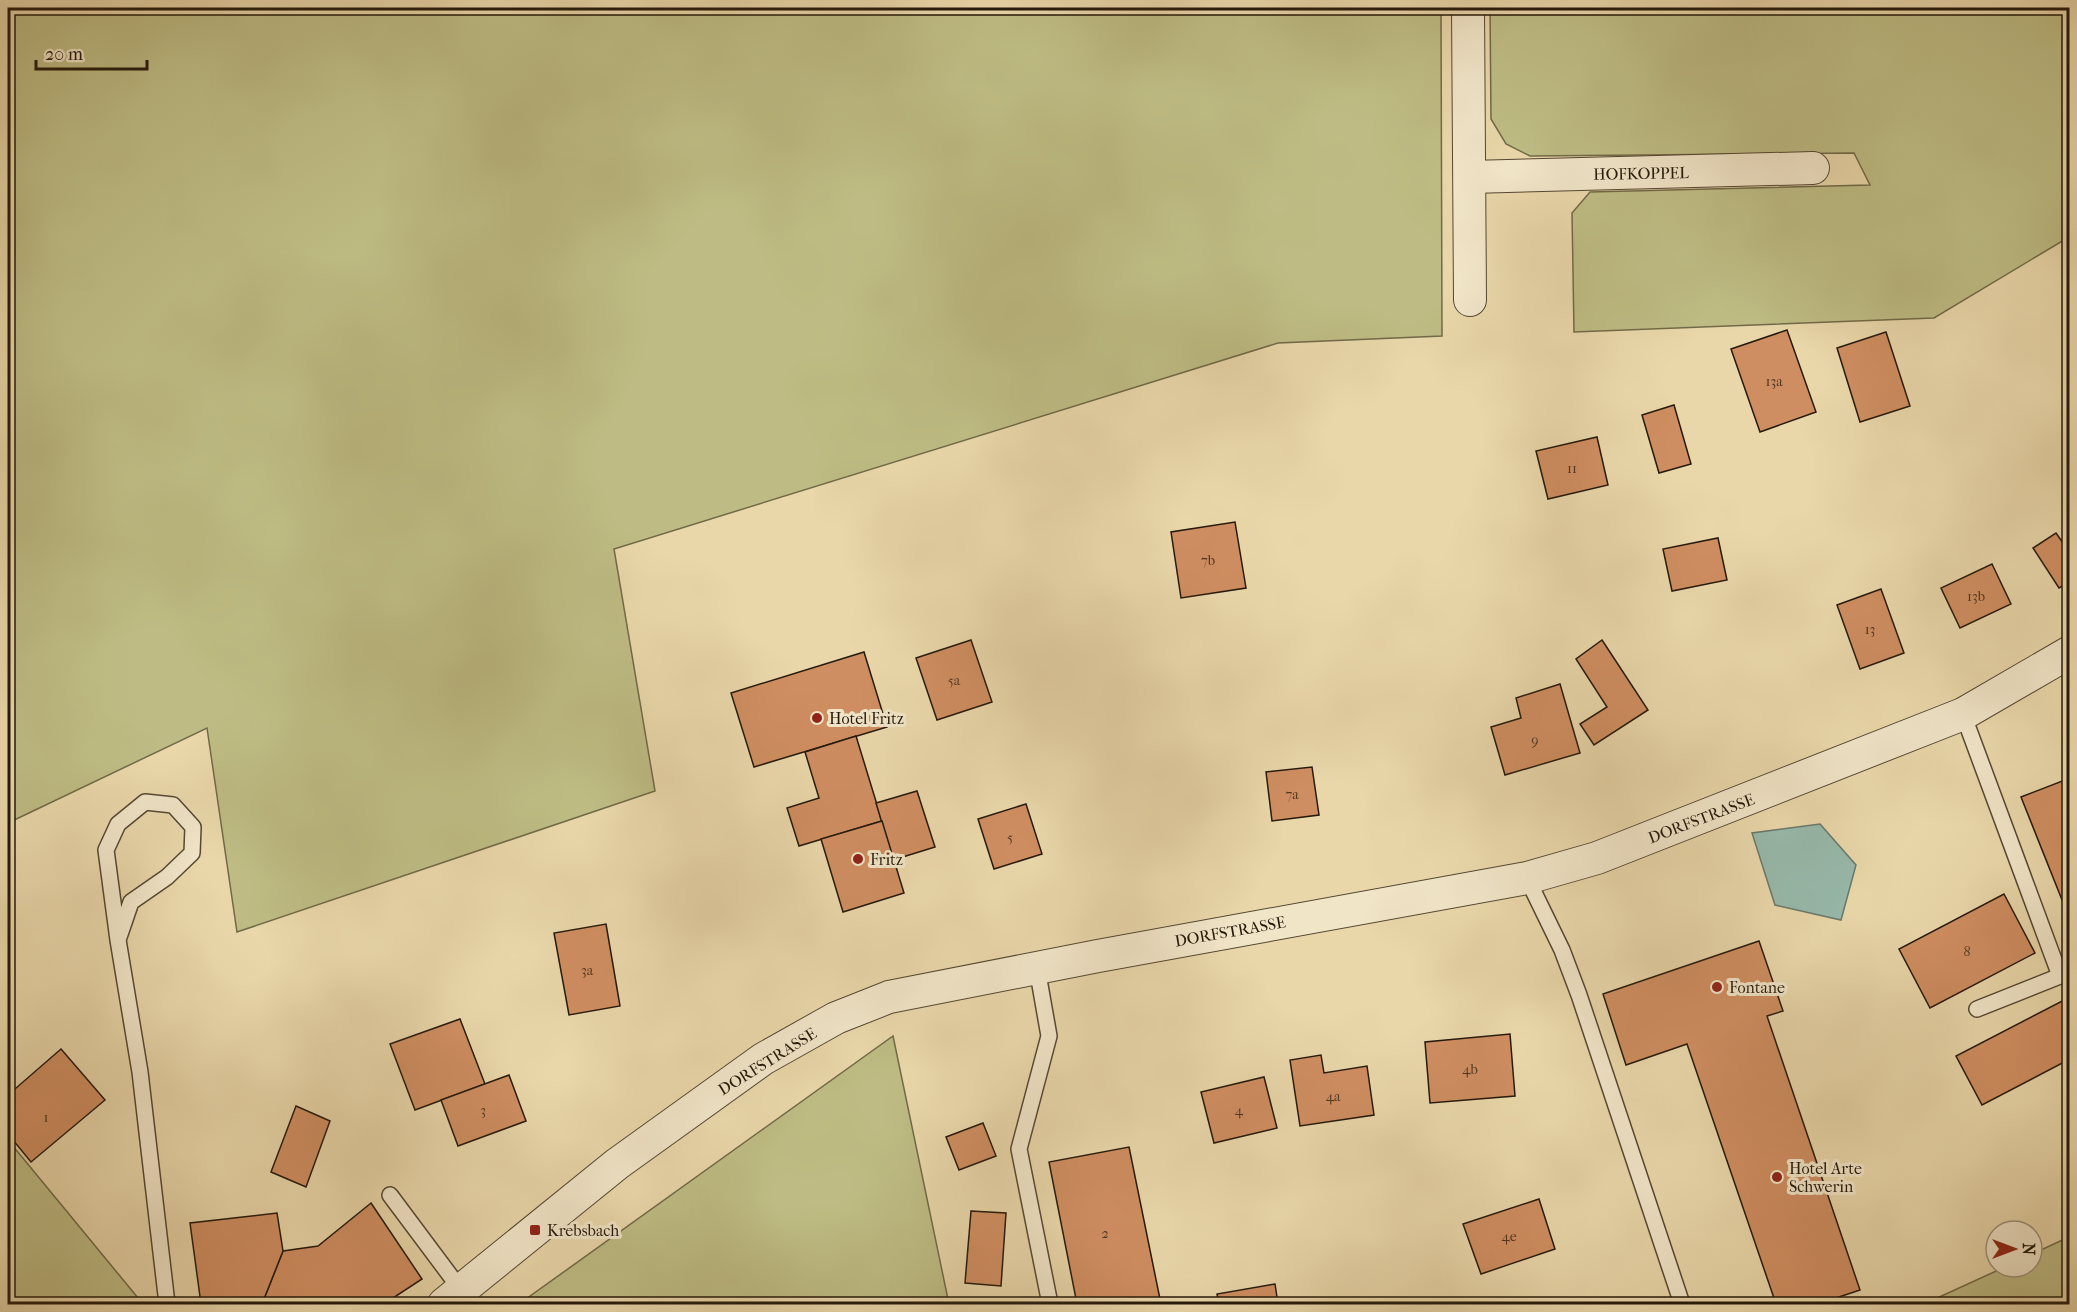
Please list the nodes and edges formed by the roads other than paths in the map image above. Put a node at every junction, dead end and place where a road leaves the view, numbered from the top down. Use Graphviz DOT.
graph roads {
  1 [pos="1468,8"];
  2 [pos="1813,168"];
  3 [pos="1470,177"];
  4 [pos="1470,300"];
  5 [pos="2070,652"];
  6 [pos="1963,714"];
  7 [pos="1527,878"];
  8 [pos="118,940"];
  9 [pos="1037,968"];
  10 [pos="2065,974"];
  11 [pos="1977,1009"];
  12 [pos="390,1195"];
  13 [pos="452,1297"];
  14 [pos="167,1305"];
  15 [pos="1050,1305"];
  16 [pos="1682,1305"];
  1 -- 3 [label="street"];
  2 -- 3 [label="street, HOFKOPPEL"];
  3 -- 4 [label="street"];
  5 -- 6 [label="street, DORFSTRASSE"];
  6 -- 7 [label="street, DORFSTRASSE"];
  6 -- 10 [label="lane"];
  7 -- 9 [label="street, DORFSTRASSE"];
  7 -- 16 [label="lane"];
  8 -- 8 [label="lane"];
  8 -- 14 [label="lane"];
  9 -- 13 [label="street, DORFSTRASSE"];
  9 -- 15 [label="lane"];
  10 -- 11 [label="lane"];
  12 -- 13 [label="lane"];
}
